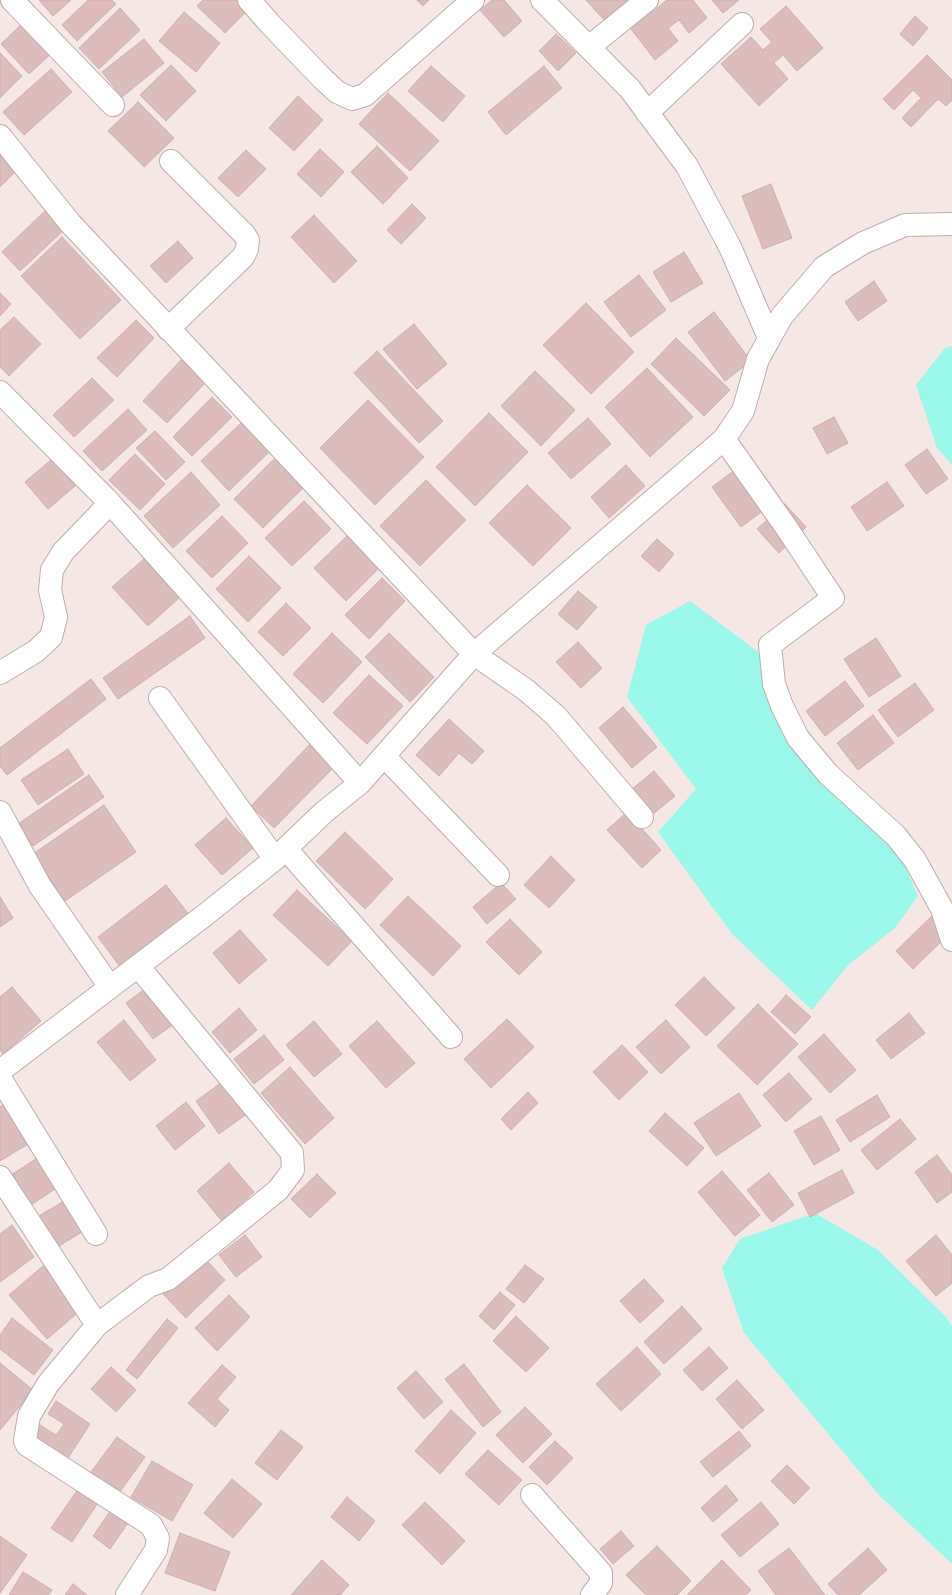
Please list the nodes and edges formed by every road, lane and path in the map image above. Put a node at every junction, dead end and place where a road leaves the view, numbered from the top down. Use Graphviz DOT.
graph roads {
  1 [pos="5,0"];
  2 [pos="12,0"];
  3 [pos="249,0"];
  4 [pos="473,0"];
  5 [pos="542,0"];
  6 [pos="647,0"];
  7 [pos="0,4"];
  8 [pos="742,24"];
  9 [pos="589,47"];
  10 [pos="113,105"];
  11 [pos="647,113"];
  12 [pos="0,136"];
  13 [pos="171,160"];
  14 [pos="952,224"];
  15 [pos="168,329"];
  16 [pos="769,338"];
  17 [pos="0,392"];
  18 [pos="724,439"];
  19 [pos="110,503"];
  20 [pos="474,654"];
  21 [pos="0,673"];
  22 [pos="160,698"];
  23 [pos="384,756"];
  24 [pos="360,783"];
  25 [pos="0,812"];
  26 [pos="642,817"];
  27 [pos="280,854"];
  28 [pos="498,875"];
  29 [pos="952,940"];
  30 [pos="138,966"];
  31 [pos="110,987"];
  32 [pos="451,1037"];
  33 [pos="0,1071"];
  34 [pos="0,1078"];
  35 [pos="0,1177"];
  36 [pos="96,1234"];
  37 [pos="97,1324"];
  38 [pos="532,1495"];
  39 [pos="127,1595"];
  40 [pos="592,1595"];
  1 -- 7 [label="street"];
  2 -- 10 [label="street"];
  3 -- 4 [label="street"];
  5 -- 9 [label="street"];
  6 -- 9 [label="street"];
  8 -- 11 [label="street"];
  9 -- 11 [label="street"];
  11 -- 16 [label="street"];
  12 -- 15 [label="street"];
  13 -- 15 [label="street"];
  14 -- 16 [label="street"];
  15 -- 20 [label="street"];
  16 -- 18 [label="street"];
  17 -- 19 [label="street"];
  18 -- 20 [label="street"];
  18 -- 29 [label="street"];
  19 -- 21 [label="street"];
  19 -- 24 [label="street"];
  20 -- 23 [label="street"];
  20 -- 26 [label="street"];
  22 -- 27 [label="street"];
  23 -- 24 [label="street"];
  23 -- 28 [label="street"];
  24 -- 27 [label="street"];
  25 -- 31 [label="street"];
  27 -- 30 [label="street"];
  27 -- 32 [label="street"];
  30 -- 31 [label="street"];
  30 -- 37 [label="street"];
  31 -- 33 [label="street"];
  34 -- 36 [label="street"];
  35 -- 37 [label="street"];
  37 -- 39 [label="street"];
  38 -- 40 [label="street"];
}
